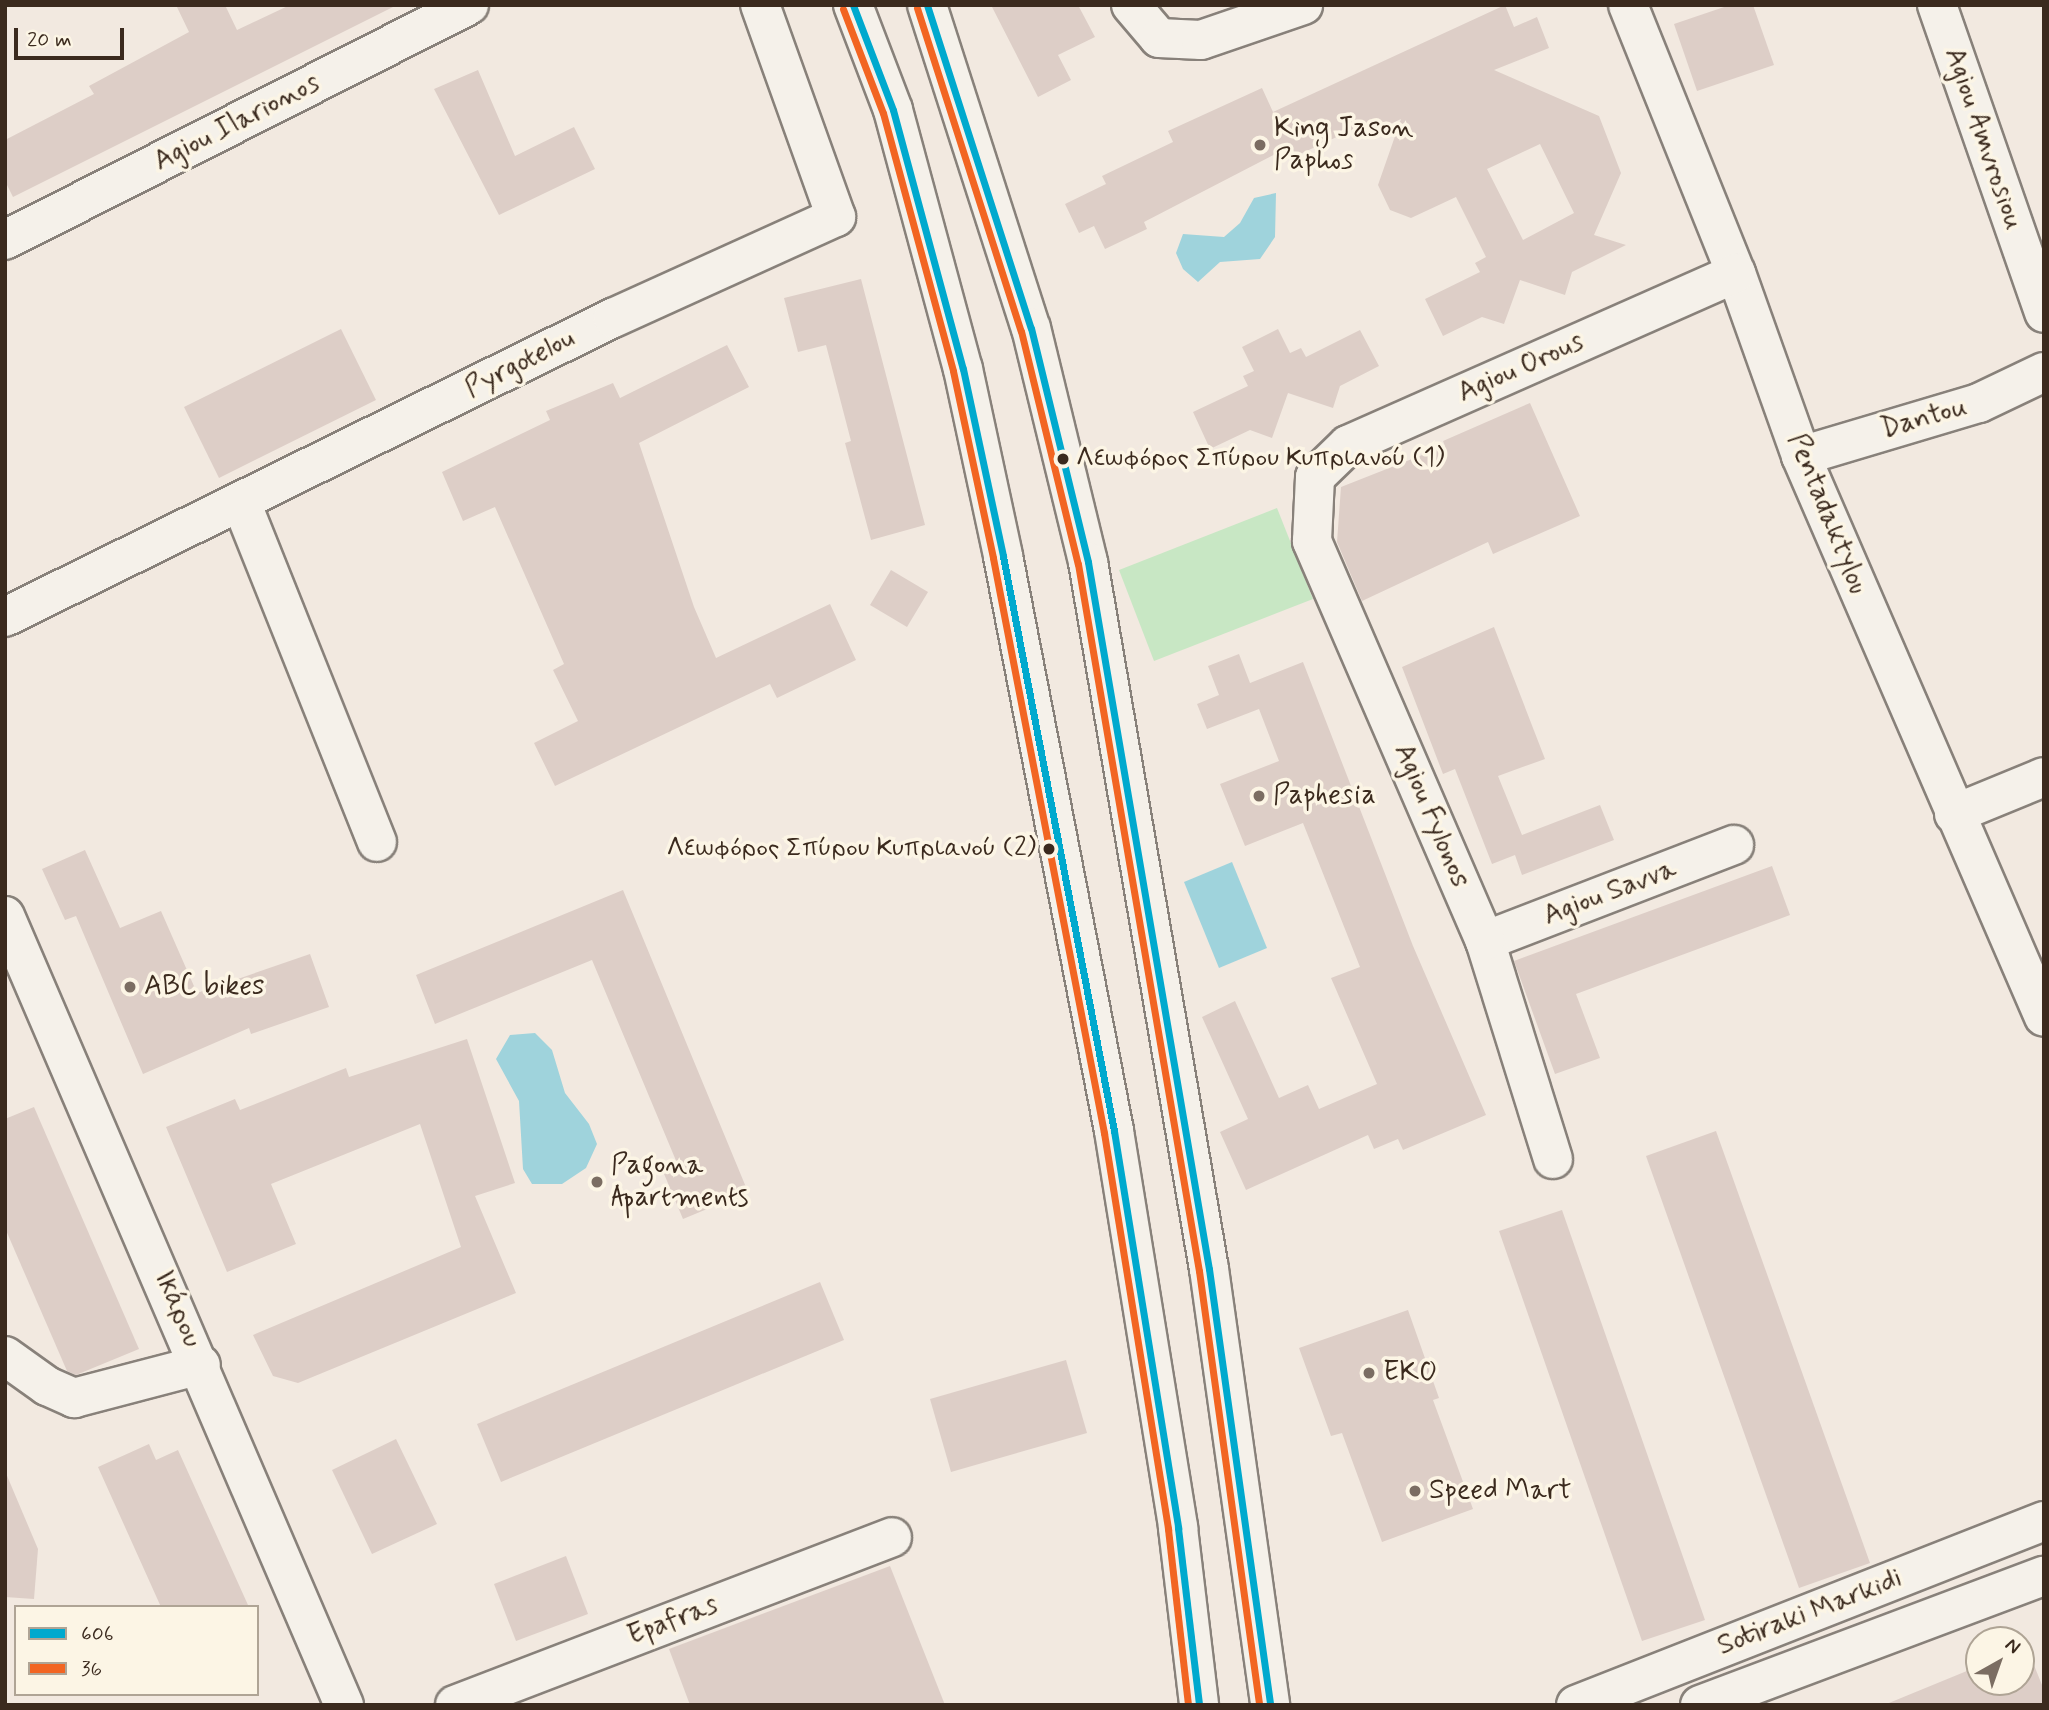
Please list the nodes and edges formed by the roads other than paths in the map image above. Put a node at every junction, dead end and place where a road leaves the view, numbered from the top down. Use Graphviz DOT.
graph roads {
  1 [pos="469,5"];
  2 [pos="760,5"];
  3 [pos="853,5"];
  4 [pos="927,5"];
  5 [pos="1131,5"];
  6 [pos="1303,5"];
  7 [pos="1628,5"];
  8 [pos="1937,5"];
  9 [pos="5,240"];
  10 [pos="1736,273"];
  11 [pos="2044,313"];
  12 [pos="2044,372"];
  13 [pos="1801,456"];
  14 [pos="1315,477"];
  15 [pos="241,502"];
  16 [pos="5,617"];
  17 [pos="2044,777"];
  18 [pos="1954,814"];
  19 [pos="377,842"];
  20 [pos="1734,845"];
  21 [pos="5,916"];
  22 [pos="1485,941"];
  23 [pos="2044,1017"];
  24 [pos="1553,1159"];
  25 [pos="5,1356"];
  26 [pos="201,1365"];
  27 [pos="2044,1521"];
  28 [pos="892,1537"];
  29 [pos="2044,1576"];
  30 [pos="344,1705"];
  31 [pos="455,1705"];
  32 [pos="1199,1705"];
  33 [pos="1270,1705"];
  34 [pos="1576,1705"];
  35 [pos="1700,1705"];
  1 -- 9 [label="street, Agiou Ilarionos"];
  2 -- 15 [label="street, Pyrgotelou"];
  3 -- 32 [label="street"];
  4 -- 33 [label="street"];
  5 -- 6 [label="street"];
  7 -- 10 [label="street, Pentadaktylou"];
  8 -- 11 [label="street, Agiou Amvrosiou"];
  10 -- 13 [label="street, Pentadaktylou"];
  10 -- 14 [label="street, Agiou Orous"];
  12 -- 13 [label="street, Dantou"];
  13 -- 18 [label="street, Pentadaktylou"];
  14 -- 22 [label="street, Agiou Fylonos"];
  15 -- 16 [label="street, Pyrgotelou"];
  15 -- 19 [label="street"];
  17 -- 18 [label="street"];
  18 -- 23 [label="street, Pentadaktylou"];
  20 -- 22 [label="street, Agiou Savva"];
  21 -- 26 [label="street, Ικάρου"];
  22 -- 24 [label="street, Agiou Fylonos"];
  25 -- 26 [label="street"];
  26 -- 30 [label="street, Ικάρου"];
  27 -- 34 [label="street, Sotiraki Markidi"];
  28 -- 31 [label="street, Epafras"];
  29 -- 35 [label="street, Sotiraki Markidi"];
}
